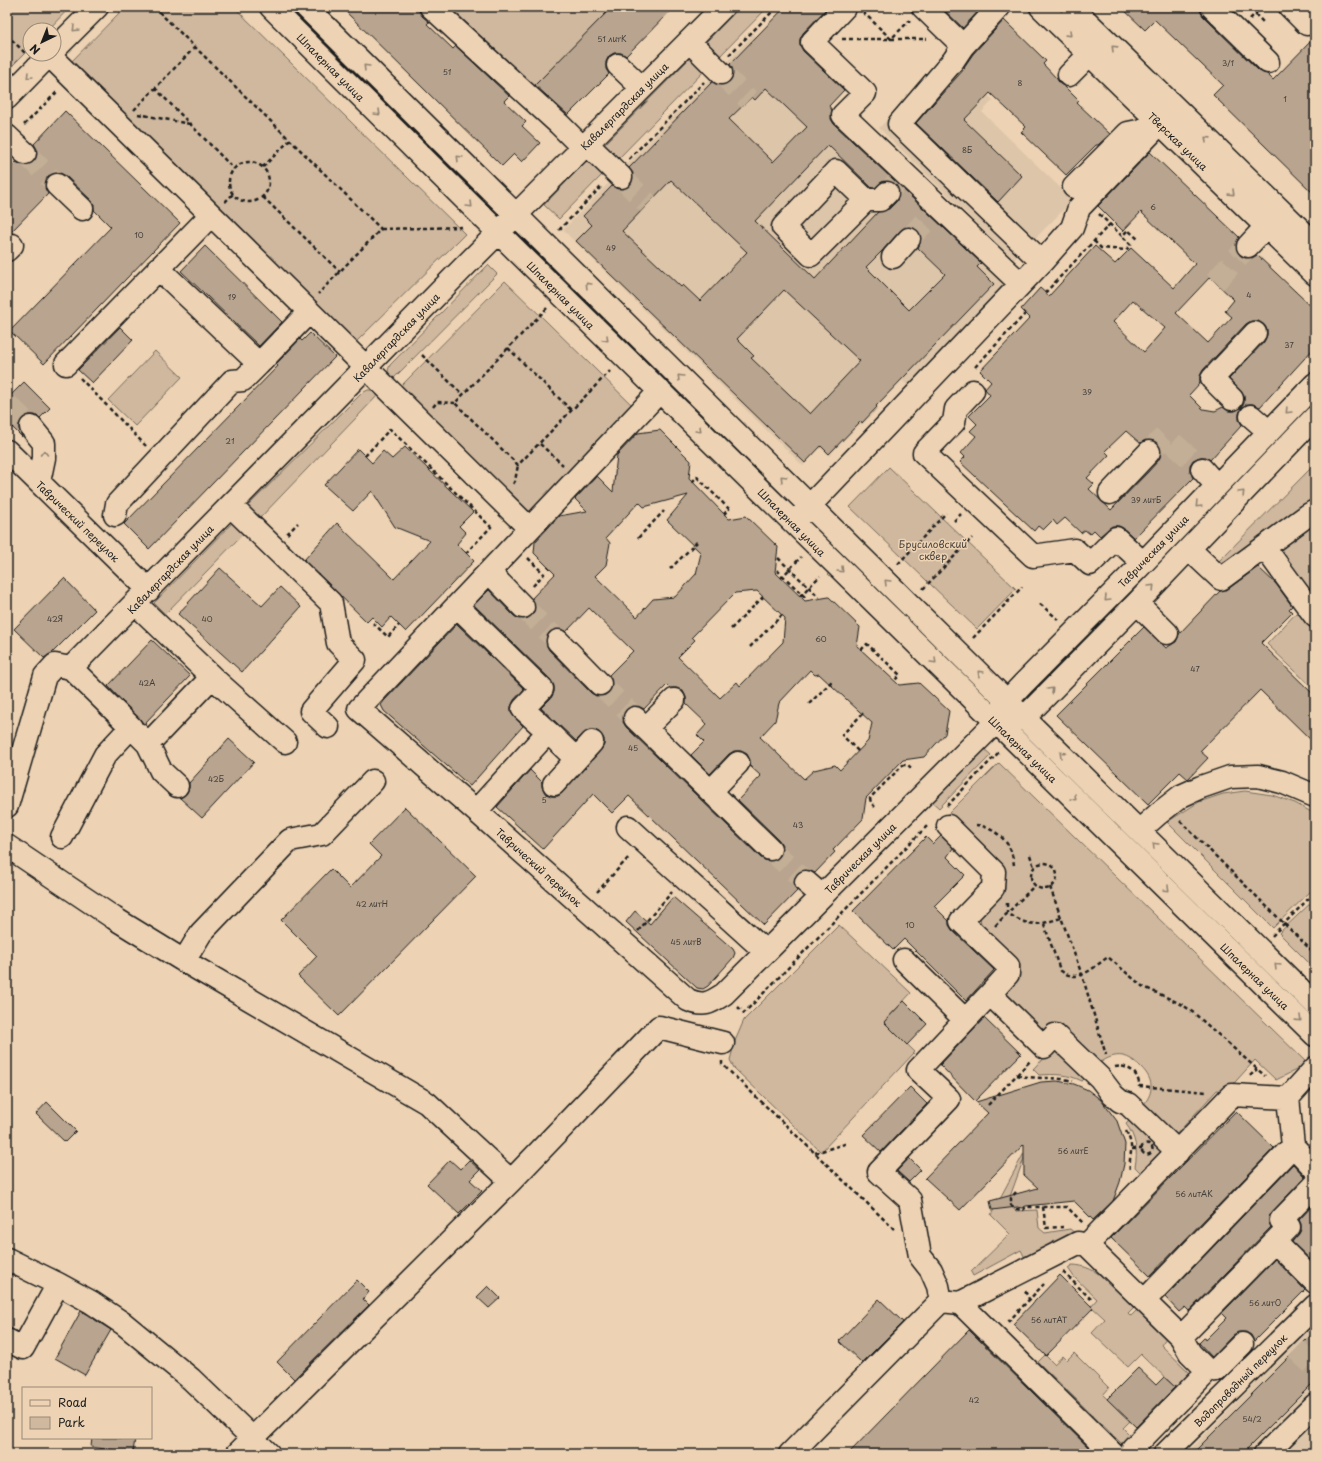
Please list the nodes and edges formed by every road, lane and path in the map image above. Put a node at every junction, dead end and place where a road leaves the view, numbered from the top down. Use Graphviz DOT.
graph roads {
  1 [pos="97,7"];
  2 [pos="154,7"];
  3 [pos="271,7"];
  4 [pos="306,7"];
  5 [pos="431,7"];
  6 [pos="723,7"];
  7 [pos="777,7"];
  8 [pos="845,7"];
  9 [pos="858,7"];
  10 [pos="999,7"];
  11 [pos="1072,7"];
  12 [pos="1290,7"];
  13 [pos="1216,8"];
  14 [pos="1050,10"];
  15 [pos="918,12"];
  16 [pos="1255,14"];
  17 [pos="1264,23"];
  18 [pos="1306,24"];
  19 [pos="7,35"];
  20 [pos="62,39"];
  21 [pos="814,39"];
  22 [pos="891,39"];
  23 [pos="689,41"];
  24 [pos="22,42"];
  25 [pos="959,42"];
  26 [pos="194,47"];
  27 [pos="1090,54"];
  28 [pos="39,62"];
  29 [pos="55,62"];
  30 [pos="1268,62"];
  31 [pos="618,65"];
  32 [pos="719,70"];
  33 [pos="1069,75"];
  34 [pos="71,77"];
  35 [pos="155,88"];
  36 [pos="642,88"];
  37 [pos="7,98"];
  38 [pos="1175,108"];
  39 [pos="1160,123"];
  40 [pos="190,124"];
  41 [pos="290,140"];
  42 [pos="14,143"];
  43 [pos="585,146"];
  44 [pos="1223,154"];
  45 [pos="234,168"];
  46 [pos="263,168"];
  47 [pos="1208,170"];
  48 [pos="618,174"];
  49 [pos="898,181"];
  50 [pos="57,184"];
  51 [pos="1080,194"];
  52 [pos="263,197"];
  53 [pos="866,200"];
  54 [pos="82,209"];
  55 [pos="1281,211"];
  56 [pos="212,215"];
  57 [pos="516,215"];
  58 [pos="1110,224"];
  59 [pos="563,226"];
  60 [pos="468,227"];
  61 [pos="1266,227"];
  62 [pos="381,229"];
  63 [pos="498,233"];
  64 [pos="1122,236"];
  65 [pos="909,239"];
  66 [pos="1139,240"];
  67 [pos="1094,241"];
  68 [pos="1315,244"];
  69 [pos="1248,246"];
  70 [pos="893,257"];
  71 [pos="1042,262"];
  72 [pos="158,268"];
  73 [pos="340,272"];
  74 [pos="1315,274"];
  75 [pos="1020,284"];
  76 [pos="1045,293"];
  77 [pos="547,308"];
  78 [pos="307,310"];
  79 [pos="1026,313"];
  80 [pos="1255,333"];
  81 [pos="508,348"];
  82 [pos="422,355"];
  83 [pos="66,364"];
  84 [pos="259,364"];
  85 [pos="975,367"];
  86 [pos="366,368"];
  87 [pos="610,370"];
  88 [pos="1315,384"];
  89 [pos="973,391"];
  90 [pos="660,392"];
  91 [pos="463,395"];
  92 [pos="1232,399"];
  93 [pos="572,411"];
  94 [pos="1251,416"];
  95 [pos="1315,417"];
  96 [pos="31,427"];
  97 [pos="1268,431"];
  98 [pos="540,444"];
  99 [pos="414,445"];
  100 [pos="410,448"];
  101 [pos="7,451"];
  102 [pos="1150,452"];
  103 [pos="365,456"];
  104 [pos="159,459"];
  105 [pos="1202,469"];
  106 [pos="443,473"];
  107 [pos="440,477"];
  108 [pos="577,479"];
  109 [pos="39,482"];
  110 [pos="692,482"];
  111 [pos="1217,486"];
  112 [pos="1110,493"];
  113 [pos="474,504"];
  114 [pos="810,505"];
  115 [pos="231,506"];
  116 [pos="471,507"];
  117 [pos="664,511"];
  118 [pos="1315,511"];
  119 [pos="946,513"];
  120 [pos="724,514"];
  121 [pos="115,515"];
  122 [pos="793,523"];
  123 [pos="529,528"];
  124 [pos="638,538"];
  125 [pos="972,538"];
  126 [pos="697,542"];
  127 [pos="514,545"];
  128 [pos="1265,548"];
  129 [pos="1189,549"];
  130 [pos="466,553"];
  131 [pos="801,557"];
  132 [pos="778,558"];
  133 [pos="1143,562"];
  134 [pos="898,564"];
  135 [pos="790,568"];
  136 [pos="670,569"];
  137 [pos="777,570"];
  138 [pos="489,572"];
  139 [pos="820,575"];
  140 [pos="782,577"];
  141 [pos="1022,586"];
  142 [pos="809,587"];
  143 [pos="924,589"];
  144 [pos="801,595"];
  145 [pos="142,597"];
  146 [pos="763,597"];
  147 [pos="820,597"];
  148 [pos="807,599"];
  149 [pos="1137,603"];
  150 [pos="521,604"];
  151 [pos="1040,604"];
  152 [pos="457,606"];
  153 [pos="782,615"];
  154 [pos="1315,616"];
  155 [pos="1059,620"];
  156 [pos="373,623"];
  157 [pos="400,626"];
  158 [pos="731,629"];
  159 [pos="1168,633"];
  160 [pos="973,638"];
  161 [pos="558,641"];
  162 [pos="750,647"];
  163 [pos="861,650"];
  164 [pos="71,668"];
  165 [pos="212,677"];
  166 [pos="834,680"];
  167 [pos="894,681"];
  168 [pos="600,684"];
  169 [pos="674,700"];
  170 [pos="1007,701"];
  171 [pos="809,704"];
  172 [pos="865,711"];
  173 [pos="1024,718"];
  174 [pos="996,722"];
  175 [pos="132,727"];
  176 [pos="328,728"];
  177 [pos="548,732"];
  178 [pos="285,742"];
  179 [pos="592,742"];
  180 [pos="148,744"];
  181 [pos="858,751"];
  182 [pos="1000,751"];
  183 [pos="576,759"];
  184 [pos="738,763"];
  185 [pos="912,769"];
  186 [pos="373,781"];
  187 [pos="554,784"];
  188 [pos="177,786"];
  189 [pos="711,791"];
  190 [pos="1315,796"];
  191 [pos="7,806"];
  192 [pos="875,807"];
  193 [pos="1166,807"];
  194 [pos="476,811"];
  195 [pos="942,818"];
  196 [pos="1140,830"];
  197 [pos="635,834"];
  198 [pos="62,837"];
  199 [pos="7,846"];
  200 [pos="770,849"];
  201 [pos="1030,855"];
  202 [pos="1034,867"];
  203 [pos="684,878"];
  204 [pos="1035,885"];
  205 [pos="1050,888"];
  206 [pos="1315,892"];
  207 [pos="584,908"];
  208 [pos="1284,923"];
  209 [pos="1044,924"];
  210 [pos="638,931"];
  211 [pos="1272,936"];
  212 [pos="981,940"];
  213 [pos="766,952"];
  214 [pos="1315,954"];
  215 [pos="904,960"];
  216 [pos="184,961"];
  217 [pos="1082,975"];
  218 [pos="724,994"];
  219 [pos="990,994"];
  220 [pos="1315,1004"];
  221 [pos="744,1013"];
  222 [pos="965,1020"];
  223 [pos="1315,1035"];
  224 [pos="723,1043"];
  225 [pos="1044,1047"];
  226 [pos="1108,1062"];
  227 [pos="1315,1068"];
  228 [pos="1017,1075"];
  229 [pos="1079,1083"];
  230 [pos="1139,1086"];
  231 [pos="1232,1095"];
  232 [pos="1288,1098"];
  233 [pos="988,1105"];
  234 [pos="1124,1129"];
  235 [pos="848,1143"];
  236 [pos="1293,1146"];
  237 [pos="1132,1149"];
  238 [pos="1142,1149"];
  239 [pos="1178,1152"];
  240 [pos="815,1153"];
  241 [pos="1315,1169"];
  242 [pos="510,1181"];
  243 [pos="1315,1185"];
  244 [pos="1016,1192"];
  245 [pos="1138,1192"];
  246 [pos="1043,1207"];
  247 [pos="1079,1219"];
  248 [pos="1074,1223"];
  249 [pos="1068,1226"];
  250 [pos="896,1231"];
  251 [pos="1091,1240"];
  252 [pos="1275,1242"];
  253 [pos="7,1259"];
  254 [pos="1059,1269"];
  255 [pos="1049,1279"];
  256 [pos="1315,1282"];
  257 [pos="58,1284"];
  258 [pos="1023,1287"];
  259 [pos="1029,1299"];
  260 [pos="1092,1300"];
  261 [pos="1144,1301"];
  262 [pos="951,1302"];
  263 [pos="1034,1303"];
  264 [pos="1315,1306"];
  265 [pos="1008,1322"];
  266 [pos="1181,1337"];
  267 [pos="7,1340"];
  268 [pos="1242,1344"];
  269 [pos="1208,1371"];
  270 [pos="1315,1405"];
  271 [pos="253,1439"];
  272 [pos="1123,1451"];
  273 [pos="237,1454"];
  274 [pos="269,1454"];
  275 [pos="790,1454"];
  276 [pos="1165,1454"];
  277 [pos="1266,1454"];
  1 -- 20 [label="street, one-way"];
  2 -- 26 [label="path"];
  3 -- 63 [label="street, Шпалерная улица, one-way"];
  57 -- 4 [label="street, one-way"];
  5 -- 43 [label="street"];
  6 -- 23 [label="street, Кавалергардская улица"];
  7 -- 32 [label="path"];
  8 -- 21 [label="street"];
  9 -- 22 [label="path"];
  10 -- 25 [label="street"];
  38 -- 11 [label="street, one-way"];
  12 -- 18 [label="street"];
  13 -- 30 [label="street"];
  14 -- 27 [label="street, Тверская улица, one-way"];
  15 -- 22 [label="path"];
  15 -- 25 [label="street"];
  16 -- 17 [label="path"];
  19 -- 24 [label="path"];
  21 -- 22 [label="path"];
  21 -- 49 [label="street"];
  22 -- 25 [label="path"];
  23 -- 32 [label="street"];
  23 -- 36 [label="street, Кавалергардская улица"];
  25 -- 71 [label="street"];
  26 -- 35 [label="path"];
  26 -- 41 [label="path"];
  27 -- 33 [label="street"];
  27 -- 39 [label="street, Тверская улица"];
  28 -- 37 [label="street, one-way"];
  29 -- 34 [label="street"];
  31 -- 36 [label="street"];
  32 -- 48 [label="path"];
  34 -- 42 [label="path"];
  34 -- 56 [label="street"];
  35 -- 40 [label="path"];
  35 -- 40 [label="path"];
  36 -- 43 [label="street, Кавалергардская улица"];
  38 -- 39 [label="street"];
  44 -- 38 [label="street, one-way"];
  39 -- 47 [label="street, Тверская улица"];
  39 -- 51 [label="street"];
  40 -- 45 [label="path"];
  41 -- 46 [label="path"];
  41 -- 62 [label="path"];
  43 -- 48 [label="street"];
  43 -- 57 [label="street, Кавалергардская улица"];
  44 -- 47 [label="street"];
  44 -- 55 [label="street"];
  45 -- 46 [label="path"];
  45 -- 52 [label="path"];
  46 -- 52 [label="path"];
  47 -- 61 [label="street, Тверская улица, one-way"];
  48 -- 59 [label="path"];
  49 -- 53 [label="street"];
  49 -- 75 [label="street"];
  50 -- 54 [label="street"];
  51 -- 58 [label="path"];
  51 -- 71 [label="street"];
  52 -- 73 [label="path"];
  55 -- 61 [label="street"];
  55 -- 68 [label="street"];
  56 -- 72 [label="street"];
  56 -- 78 [label="street"];
  57 -- 63 [label="street, Кавалергардская улица"];
  114 -- 57 [label="street, one-way"];
  58 -- 64 [label="path"];
  58 -- 67 [label="path"];
  60 -- 62 [label="path"];
  61 -- 69 [label="street"];
  61 -- 74 [label="street, Тверская улица"];
  62 -- 73 [label="path"];
  63 -- 86 [label="street, Кавалергардская улица"];
  63 -- 90 [label="street, Шпалерная улица, one-way"];
  64 -- 66 [label="path"];
  64 -- 67 [label="path"];
  65 -- 70 [label="street"];
  67 -- 76 [label="path"];
  71 -- 75 [label="street"];
  72 -- 83 [label="street"];
  72 -- 84 [label="street"];
  73 -- 78 [label="path"];
  75 -- 114 [label="street"];
  77 -- 81 [label="path"];
  78 -- 84 [label="street"];
  78 -- 86 [label="street"];
  79 -- 85 [label="path"];
  80 -- 92 [label="street"];
  81 -- 91 [label="path"];
  81 -- 93 [label="path"];
  82 -- 91 [label="path"];
  83 -- 104 [label="path"];
  84 -- 104 [label="street"];
  86 -- 115 [label="street, Кавалергардская улица"];
  86 -- 123 [label="street"];
  87 -- 93 [label="path"];
  88 -- 97 [label="street, Таврическая улица, one-way"];
  89 -- 133 [label="street"];
  90 -- 108 [label="street"];
  90 -- 122 [label="street, Шпалерная улица, one-way"];
  91 -- 98 [label="path"];
  93 -- 98 [label="path"];
  94 -- 97 [label="street"];
  129 -- 95 [label="street, one-way"];
  109 -- 96 [label="street, one-way"];
  97 -- 111 [label="street, Таврическая улица"];
  98 -- 108 [label="path"];
  99 -- 100 [label="path"];
  100 -- 103 [label="path"];
  100 -- 107 [label="path"];
  101 -- 109 [label="street, Таврический переулок"];
  102 -- 112 [label="street"];
  104 -- 121 [label="street"];
  105 -- 111 [label="street"];
  106 -- 107 [label="path"];
  107 -- 116 [label="path"];
  108 -- 123 [label="street"];
  109 -- 145 [label="street, Таврический переулок"];
  110 -- 120 [label="path"];
  111 -- 133 [label="street, Таврическая улица, one-way"];
  113 -- 116 [label="path"];
  114 -- 122 [label="street"];
  170 -- 114 [label="street, one-way"];
  115 -- 145 [label="street, Кавалергардская улица"];
  115 -- 176 [label="street"];
  116 -- 130 [label="path"];
  117 -- 124 [label="path"];
  118 -- 128 [label="street"];
  119 -- 134 [label="path"];
  122 -- 174 [label="street, Шпалерная улица, one-way"];
  123 -- 127 [label="street"];
  125 -- 143 [label="path"];
  126 -- 136 [label="path"];
  127 -- 138 [label="street"];
  127 -- 150 [label="path"];
  128 -- 129 [label="street"];
  128 -- 154 [label="street"];
  149 -- 129 [label="street, one-way"];
  131 -- 135 [label="path"];
  132 -- 135 [label="path"];
  133 -- 170 [label="street, Таврическая улица, one-way"];
  135 -- 140 [label="path"];
  135 -- 142 [label="path"];
  137 -- 140 [label="path"];
  138 -- 150 [label="street"];
  138 -- 152 [label="street"];
  139 -- 142 [label="path"];
  140 -- 144 [label="path"];
  141 -- 160 [label="path"];
  142 -- 144 [label="path"];
  142 -- 147 [label="path"];
  144 -- 148 [label="path"];
  145 -- 164 [label="street, Кавалергардская улица"];
  145 -- 165 [label="street, Таврический переулок"];
  146 -- 158 [label="path"];
  149 -- 159 [label="street"];
  173 -- 149 [label="street, one-way"];
  151 -- 155 [label="path"];
  152 -- 177 [label="street"];
  152 -- 194 [label="street, Таврический переулок"];
  153 -- 162 [label="path"];
  156 -- 157 [label="path"];
  161 -- 168 [label="street"];
  163 -- 167 [label="path"];
  164 -- 175 [label="street"];
  164 -- 191 [label="street"];
  165 -- 178 [label="street, Таврический переулок"];
  165 -- 180 [label="street"];
  166 -- 171 [label="path"];
  169 -- 189 [label="street"];
  170 -- 173 [label="street"];
  170 -- 174 [label="street, Таврическая улица"];
  172 -- 181 [label="path"];
  173 -- 174 [label="street"];
  196 -- 173 [label="street, one-way"];
  174 -- 213 [label="street, Таврическая улица"];
  174 -- 223 [label="street, Шпалерная улица, one-way"];
  175 -- 180 [label="street"];
  175 -- 198 [label="street"];
  177 -- 183 [label="street"];
  177 -- 194 [label="street"];
  179 -- 183 [label="street"];
  180 -- 188 [label="street"];
  182 -- 195 [label="path"];
  183 -- 187 [label="street"];
  184 -- 189 [label="street"];
  185 -- 192 [label="path"];
  186 -- 216 [label="street"];
  189 -- 200 [label="street"];
  190 -- 193 [label="street"];
  193 -- 196 [label="street"];
  193 -- 208 [label="path"];
  194 -- 207 [label="street, Таврический переулок"];
  195 -- 212 [label="street"];
  195 -- 221 [label="path"];
  220 -- 196 [label="street, one-way"];
  197 -- 203 [label="street"];
  197 -- 207 [label="path"];
  199 -- 216 [label="street"];
  201 -- 202 [label="path"];
  202 -- 204 [label="path"];
  202 -- 205 [label="path"];
  203 -- 210 [label="path"];
  203 -- 213 [label="street"];
  204 -- 205 [label="path"];
  204 -- 212 [label="path"];
  205 -- 217 [label="path"];
  206 -- 208 [label="path"];
  207 -- 218 [label="street, Таврический переулок"];
  208 -- 211 [label="path"];
  208 -- 214 [label="path"];
  209 -- 217 [label="path"];
  212 -- 219 [label="street"];
  213 -- 218 [label="street, Таврическая улица"];
  215 -- 222 [label="street"];
  216 -- 242 [label="street"];
  217 -- 226 [label="path"];
  217 -- 232 [label="path"];
  219 -- 222 [label="street"];
  219 -- 225 [label="street"];
  222 -- 262 [label="street"];
  224 -- 240 [label="path"];
  224 -- 242 [label="street"];
  225 -- 228 [label="path"];
  225 -- 239 [label="street"];
  227 -- 232 [label="street"];
  228 -- 229 [label="path"];
  228 -- 233 [label="path"];
  230 -- 231 [label="path"];
  231 -- 232 [label="street"];
  231 -- 239 [label="street"];
  232 -- 236 [label="street"];
  234 -- 237 [label="path"];
  235 -- 240 [label="path"];
  236 -- 241 [label="street"];
  236 -- 261 [label="street"];
  237 -- 238 [label="path"];
  237 -- 245 [label="path"];
  239 -- 245 [label="street"];
  240 -- 250 [label="path"];
  242 -- 271 [label="street"];
  243 -- 252 [label="street"];
  244 -- 246 [label="path"];
  245 -- 251 [label="street"];
  246 -- 247 [label="path"];
  246 -- 249 [label="path"];
  247 -- 248 [label="path"];
  247 -- 251 [label="path"];
  251 -- 261 [label="street"];
  251 -- 262 [label="street"];
  252 -- 256 [label="street"];
  252 -- 266 [label="street"];
  253 -- 257 [label="street"];
  254 -- 260 [label="path"];
  255 -- 259 [label="path"];
  257 -- 267 [label="street"];
  257 -- 271 [label="street"];
  258 -- 259 [label="path"];
  259 -- 263 [label="path"];
  259 -- 265 [label="path"];
  261 -- 266 [label="street"];
  262 -- 272 [label="street"];
  262 -- 275 [label="street"];
  264 -- 276 [label="street, Водопроводный переулок"];
  266 -- 269 [label="street"];
  268 -- 269 [label="street"];
  269 -- 272 [label="street"];
  270 -- 277 [label="street"];
  271 -- 273 [label="street"];
  271 -- 274 [label="street"];
}
